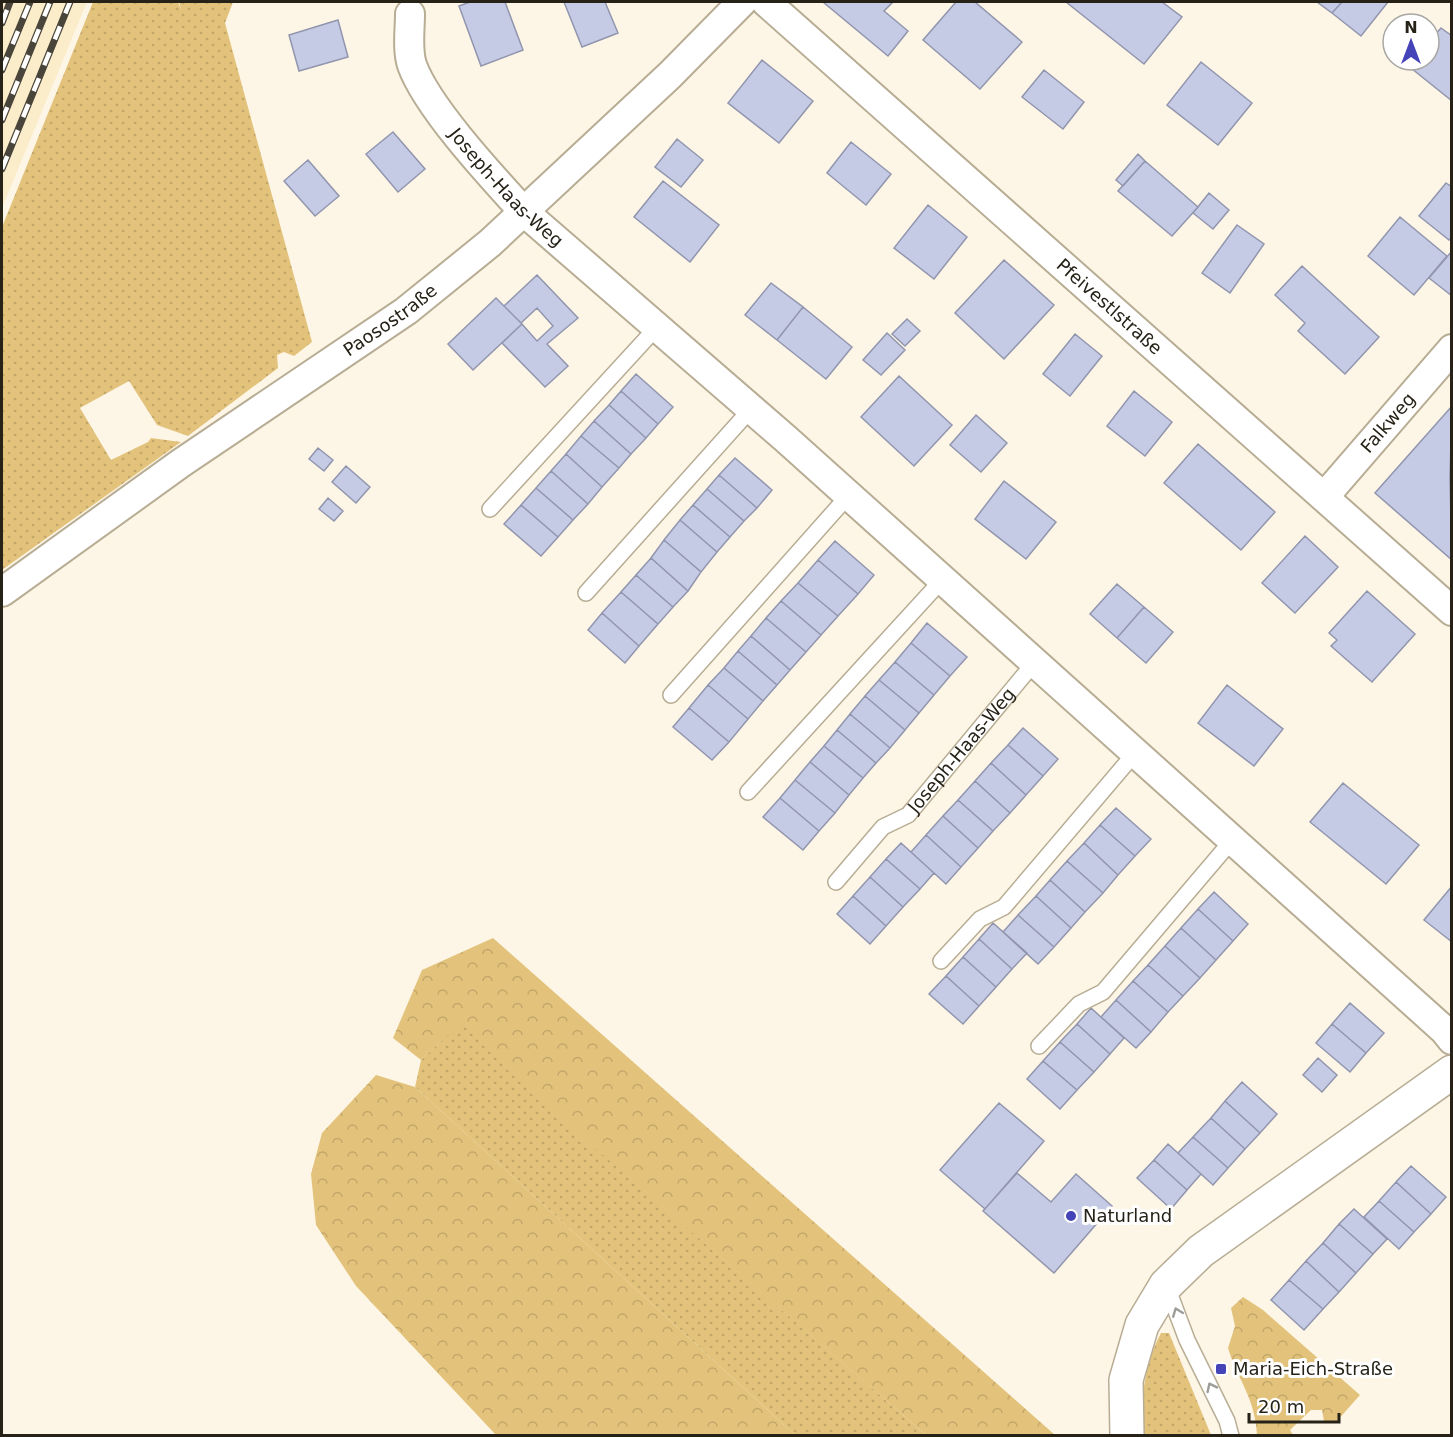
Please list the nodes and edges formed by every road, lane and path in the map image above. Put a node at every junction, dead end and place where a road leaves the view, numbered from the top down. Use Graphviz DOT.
graph roads {
  1 [pos="742,2"];
  2 [pos="766,2"];
  3 [pos="410,14"];
  4 [pos="523,210"];
  5 [pos="657,327"];
  6 [pos="1452,349"];
  7 [pos="751,409"];
  8 [pos="849,496"];
  9 [pos="1324,497"];
  10 [pos="490,509"];
  11 [pos="942,580"];
  12 [pos="2,592"];
  13 [pos="586,593"];
  14 [pos="1452,611"];
  15 [pos="1034,663"];
  16 [pos="671,695"];
  17 [pos="1136,753"];
  18 [pos="748,792"];
  19 [pos="1234,838"];
  20 [pos="836,882"];
  21 [pos="941,961"];
  22 [pos="1452,1040"];
  23 [pos="1039,1046"];
  24 [pos="1452,1072"];
  25 [pos="1166,1285"];
  26 [pos="1127,1436"];
  27 [pos="1232,1436"];
  1 -- 4 [label="street, Paosostraße"];
  2 -- 9 [label="street, Pfeivestlstraße"];
  3 -- 4 [label="street, Joseph-Haas-Weg"];
  4 -- 5 [label="street, Joseph-Haas-Weg"];
  4 -- 12 [label="street, Paosostraße"];
  5 -- 7 [label="street, Joseph-Haas-Weg"];
  5 -- 10 [label="lane"];
  6 -- 9 [label="street, Falkweg"];
  7 -- 8 [label="street, Joseph-Haas-Weg"];
  7 -- 13 [label="lane"];
  8 -- 11 [label="street, Joseph-Haas-Weg"];
  8 -- 16 [label="lane"];
  9 -- 14 [label="street, Pfeivestlstraße"];
  11 -- 15 [label="street, Joseph-Haas-Weg"];
  11 -- 18 [label="lane"];
  15 -- 17 [label="street, Joseph-Haas-Weg"];
  15 -- 20 [label="lane, Joseph-Haas-Weg"];
  17 -- 19 [label="street, Joseph-Haas-Weg"];
  17 -- 21 [label="lane"];
  19 -- 22 [label="street, Joseph-Haas-Weg"];
  19 -- 23 [label="lane"];
  24 -- 25 [label="street"];
  25 -- 26 [label="street"];
  27 -- 25 [label="lane, one-way"];
}
